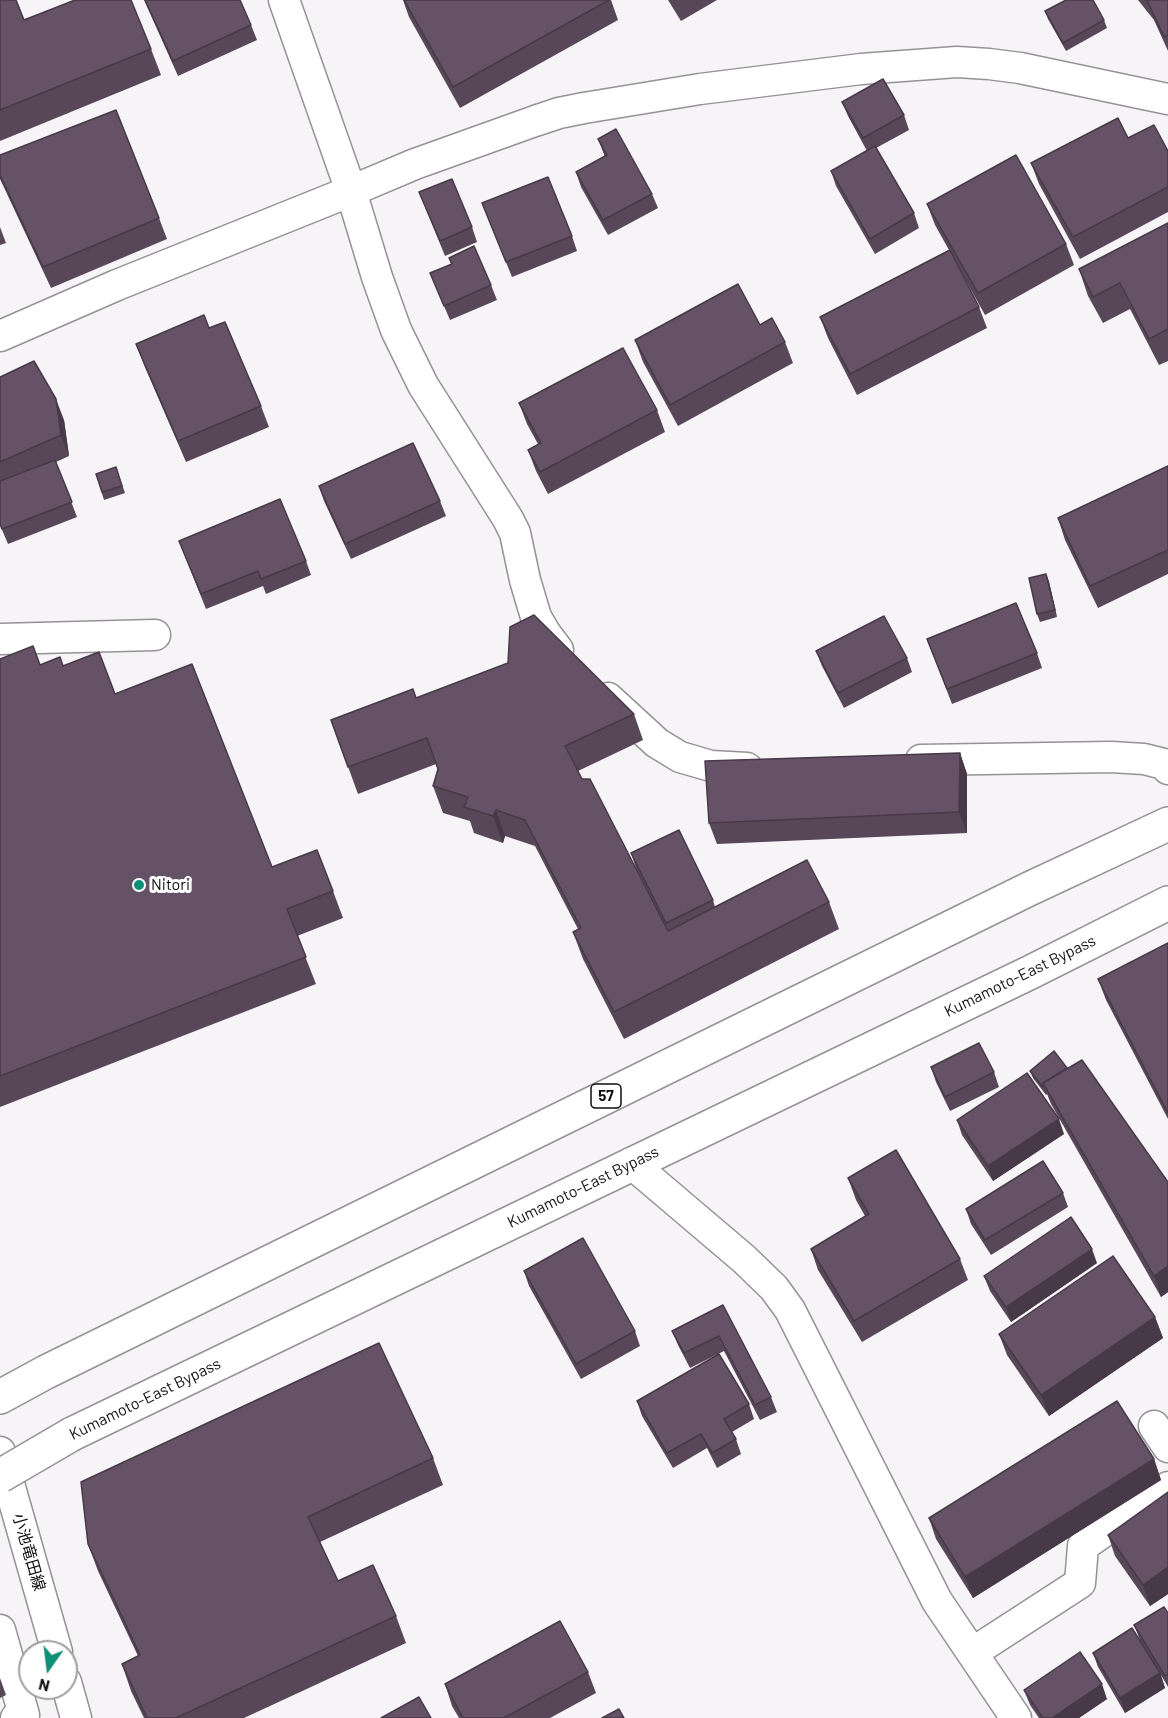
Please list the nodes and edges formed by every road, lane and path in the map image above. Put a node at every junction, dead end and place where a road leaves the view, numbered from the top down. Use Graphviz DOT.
graph roads {
  1 [pos="284,0"];
  2 [pos="1168,99"];
  3 [pos="351,191"];
  4 [pos="0,336"];
  5 [pos="155,634"];
  6 [pos="0,639"];
  7 [pos="895,761"];
  8 [pos="777,767"];
  9 [pos="1168,769"];
  10 [pos="1168,825"];
  11 [pos="1168,903"];
  12 [pos="631,1163"];
  13 [pos="0,1397"];
  14 [pos="0,1452"];
  15 [pos="0,1476"];
  16 [pos="1168,1487"];
  17 [pos="0,1630"];
  18 [pos="54,1640"];
  19 [pos="972,1653"];
  20 [pos="71,1700"];
  21 [pos="22,1717"];
  22 [pos="76,1718"];
  23 [pos="1016,1718"];
  1 -- 3 [label="street"];
  2 -- 3 [label="street"];
  3 -- 4 [label="street"];
  3 -- 8 [label="street"];
  5 -- 6 [label="street"];
  7 -- 9 [label="street"];
  10 -- 13 [label="highway, 57"];
  11 -- 12 [label="highway, Kumamoto-East Bypass"];
  12 -- 15 [label="highway, Kumamoto-East Bypass, bridge"];
  12 -- 19 [label="street"];
  14 -- 18 [label="street, 小池竜田線"];
  16 -- 19 [label="street"];
  17 -- 21 [label="street"];
  19 -- 23 [label="street"];
  20 -- 22 [label="street"];
}
